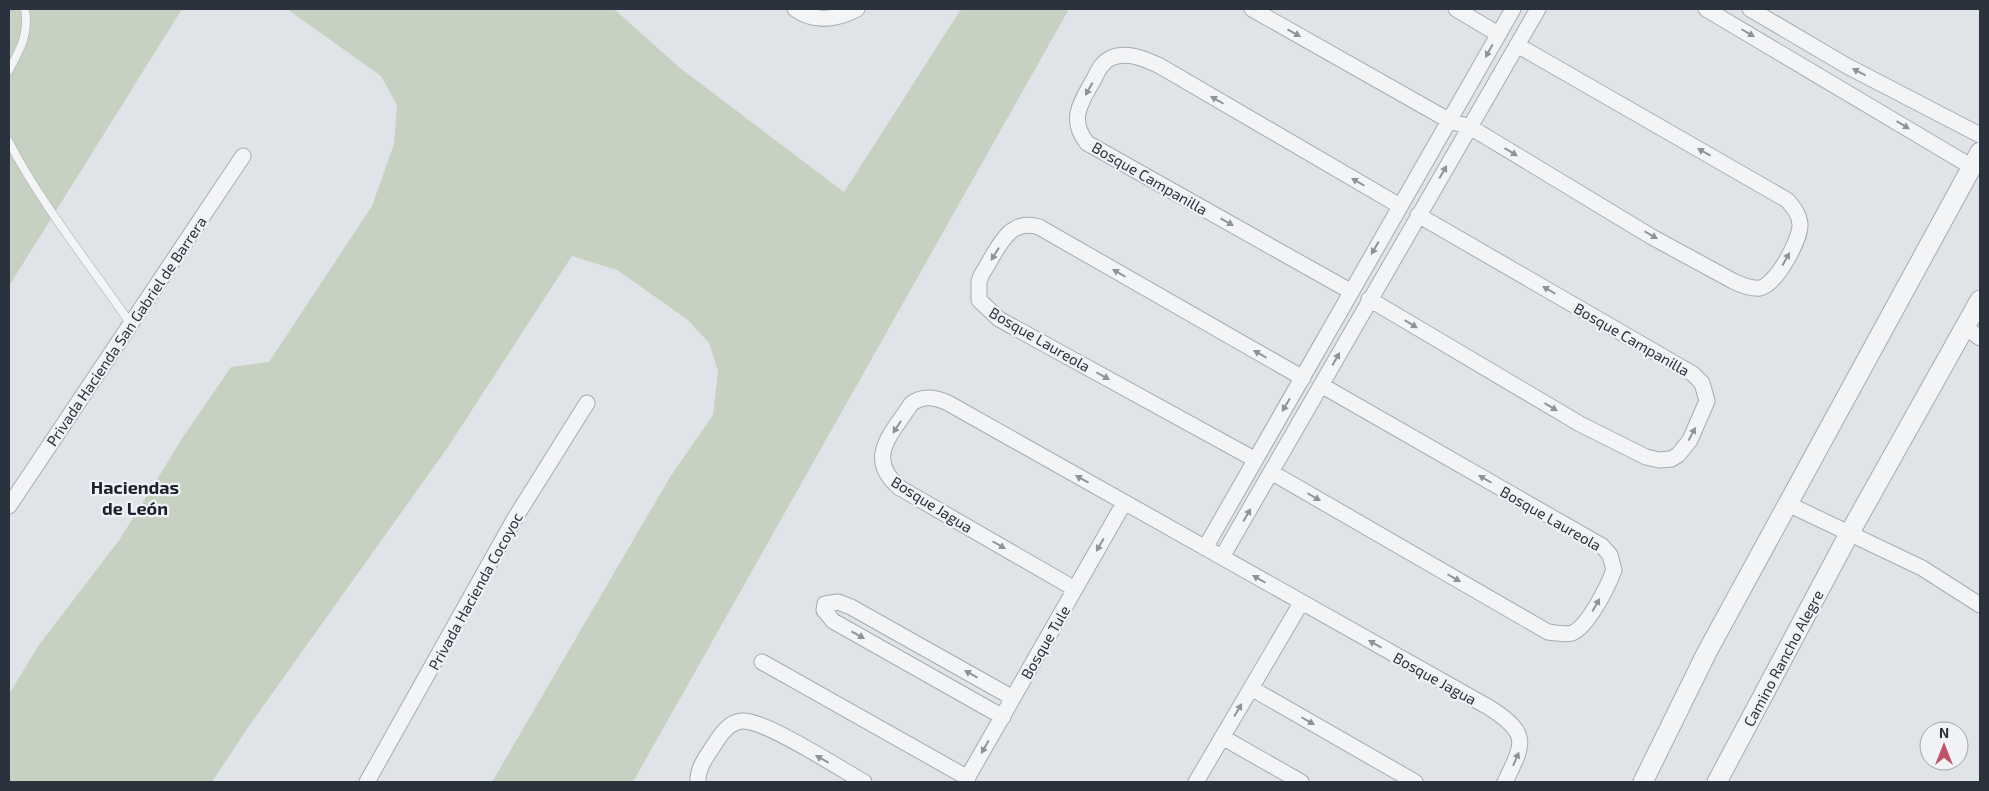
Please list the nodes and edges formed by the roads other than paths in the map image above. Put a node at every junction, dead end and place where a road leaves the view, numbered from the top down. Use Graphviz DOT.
graph roads {
  1 [pos="25,9"];
  2 [pos="795,9"];
  3 [pos="857,9"];
  4 [pos="1252,9"];
  5 [pos="1456,9"];
  6 [pos="1512,9"];
  7 [pos="1538,9"];
  8 [pos="1706,9"];
  9 [pos="1750,9"];
  10 [pos="1498,34"];
  11 [pos="1516,45"];
  12 [pos="9,70"];
  13 [pos="1899,93"];
  14 [pos="1886,115"];
  15 [pos="1450,120"];
  16 [pos="1470,127"];
  17 [pos="1980,135"];
  18 [pos="9,142"];
  19 [pos="243,156"];
  20 [pos="1976,160"];
  21 [pos="1400,206"];
  22 [pos="1418,214"];
  23 [pos="1350,291"];
  24 [pos="1369,299"];
  25 [pos="1980,300"];
  26 [pos="130,323"];
  27 [pos="1965,327"];
  28 [pos="1980,338"];
  29 [pos="1302,378"];
  30 [pos="1322,385"];
  31 [pos="587,403"];
  32 [pos="1254,459"];
  33 [pos="1271,472"];
  34 [pos="1124,503"];
  35 [pos="1788,504"];
  36 [pos="9,506"];
  37 [pos="1849,534"];
  38 [pos="1205,548"];
  39 [pos="1222,557"];
  40 [pos="1075,589"];
  41 [pos="1301,603"];
  42 [pos="1980,605"];
  43 [pos="762,662"];
  44 [pos="1251,688"];
  45 [pos="1014,698"];
  46 [pos="1002,717"];
  47 [pos="1222,737"];
  48 [pos="967,780"];
  49 [pos="367,782"];
  50 [pos="698,782"];
  51 [pos="864,782"];
  52 [pos="1196,782"];
  53 [pos="1300,782"];
  54 [pos="1414,782"];
  55 [pos="1505,782"];
  56 [pos="1643,782"];
  57 [pos="1717,782"];
  1 -- 12 [label="lane"];
  2 -- 3 [label="street"];
  4 -- 15 [label="street, one-way"];
  5 -- 10 [label="street"];
  6 -- 10 [label="street"];
  7 -- 11 [label="street"];
  8 -- 14 [label="street, one-way"];
  13 -- 9 [label="street, one-way"];
  10 -- 15 [label="street, one-way"];
  11 -- 16 [label="street"];
  16 -- 11 [label="street, one-way"];
  13 -- 14 [label="street"];
  13 -- 17 [label="street"];
  14 -- 20 [label="street, one-way"];
  15 -- 16 [label="street"];
  15 -- 21 [label="street"];
  22 -- 16 [label="street, one-way"];
  18 -- 26 [label="lane"];
  19 -- 26 [label="street, Privada Hacienda San Gabriel de Barrera"];
  20 -- 35 [label="street"];
  21 -- 23 [label="street, one-way"];
  21 -- 23 [label="street, Bosque Campanilla, one-way"];
  22 -- 24 [label="street"];
  24 -- 22 [label="street, Bosque Campanilla, one-way"];
  23 -- 29 [label="street"];
  30 -- 24 [label="street, one-way"];
  25 -- 27 [label="street, Camino Rancho Alegre"];
  26 -- 36 [label="street, Privada Hacienda San Gabriel de Barrera"];
  27 -- 28 [label="street"];
  27 -- 37 [label="street, Camino Rancho Alegre"];
  29 -- 32 [label="street, one-way"];
  29 -- 32 [label="street, Bosque Laureola, one-way"];
  30 -- 33 [label="street"];
  33 -- 30 [label="street, Bosque Laureola, one-way"];
  31 -- 49 [label="street, Privada Hacienda Cocoyoc"];
  32 -- 38 [label="street"];
  39 -- 33 [label="street, one-way"];
  34 -- 38 [label="street, Bosque Jagua"];
  34 -- 40 [label="street, Bosque Tule, one-way"];
  34 -- 40 [label="street, Bosque Jagua, one-way"];
  35 -- 37 [label="street"];
  35 -- 56 [label="street"];
  37 -- 42 [label="street"];
  37 -- 57 [label="street, Camino Rancho Alegre"];
  38 -- 39 [label="street, Bosque Jagua"];
  41 -- 39 [label="street, Bosque Jagua, one-way"];
  40 -- 45 [label="street, Bosque Tule"];
  41 -- 44 [label="street"];
  55 -- 41 [label="street, Bosque Jagua, one-way"];
  43 -- 48 [label="street"];
  47 -- 44 [label="street, one-way"];
  44 -- 54 [label="street, one-way"];
  45 -- 46 [label="street, Bosque Tule"];
  45 -- 46 [label="street, one-way"];
  46 -- 48 [label="street, Bosque Tule, one-way"];
  47 -- 52 [label="street"];
  47 -- 53 [label="street"];
  51 -- 50 [label="street, one-way"];
}
